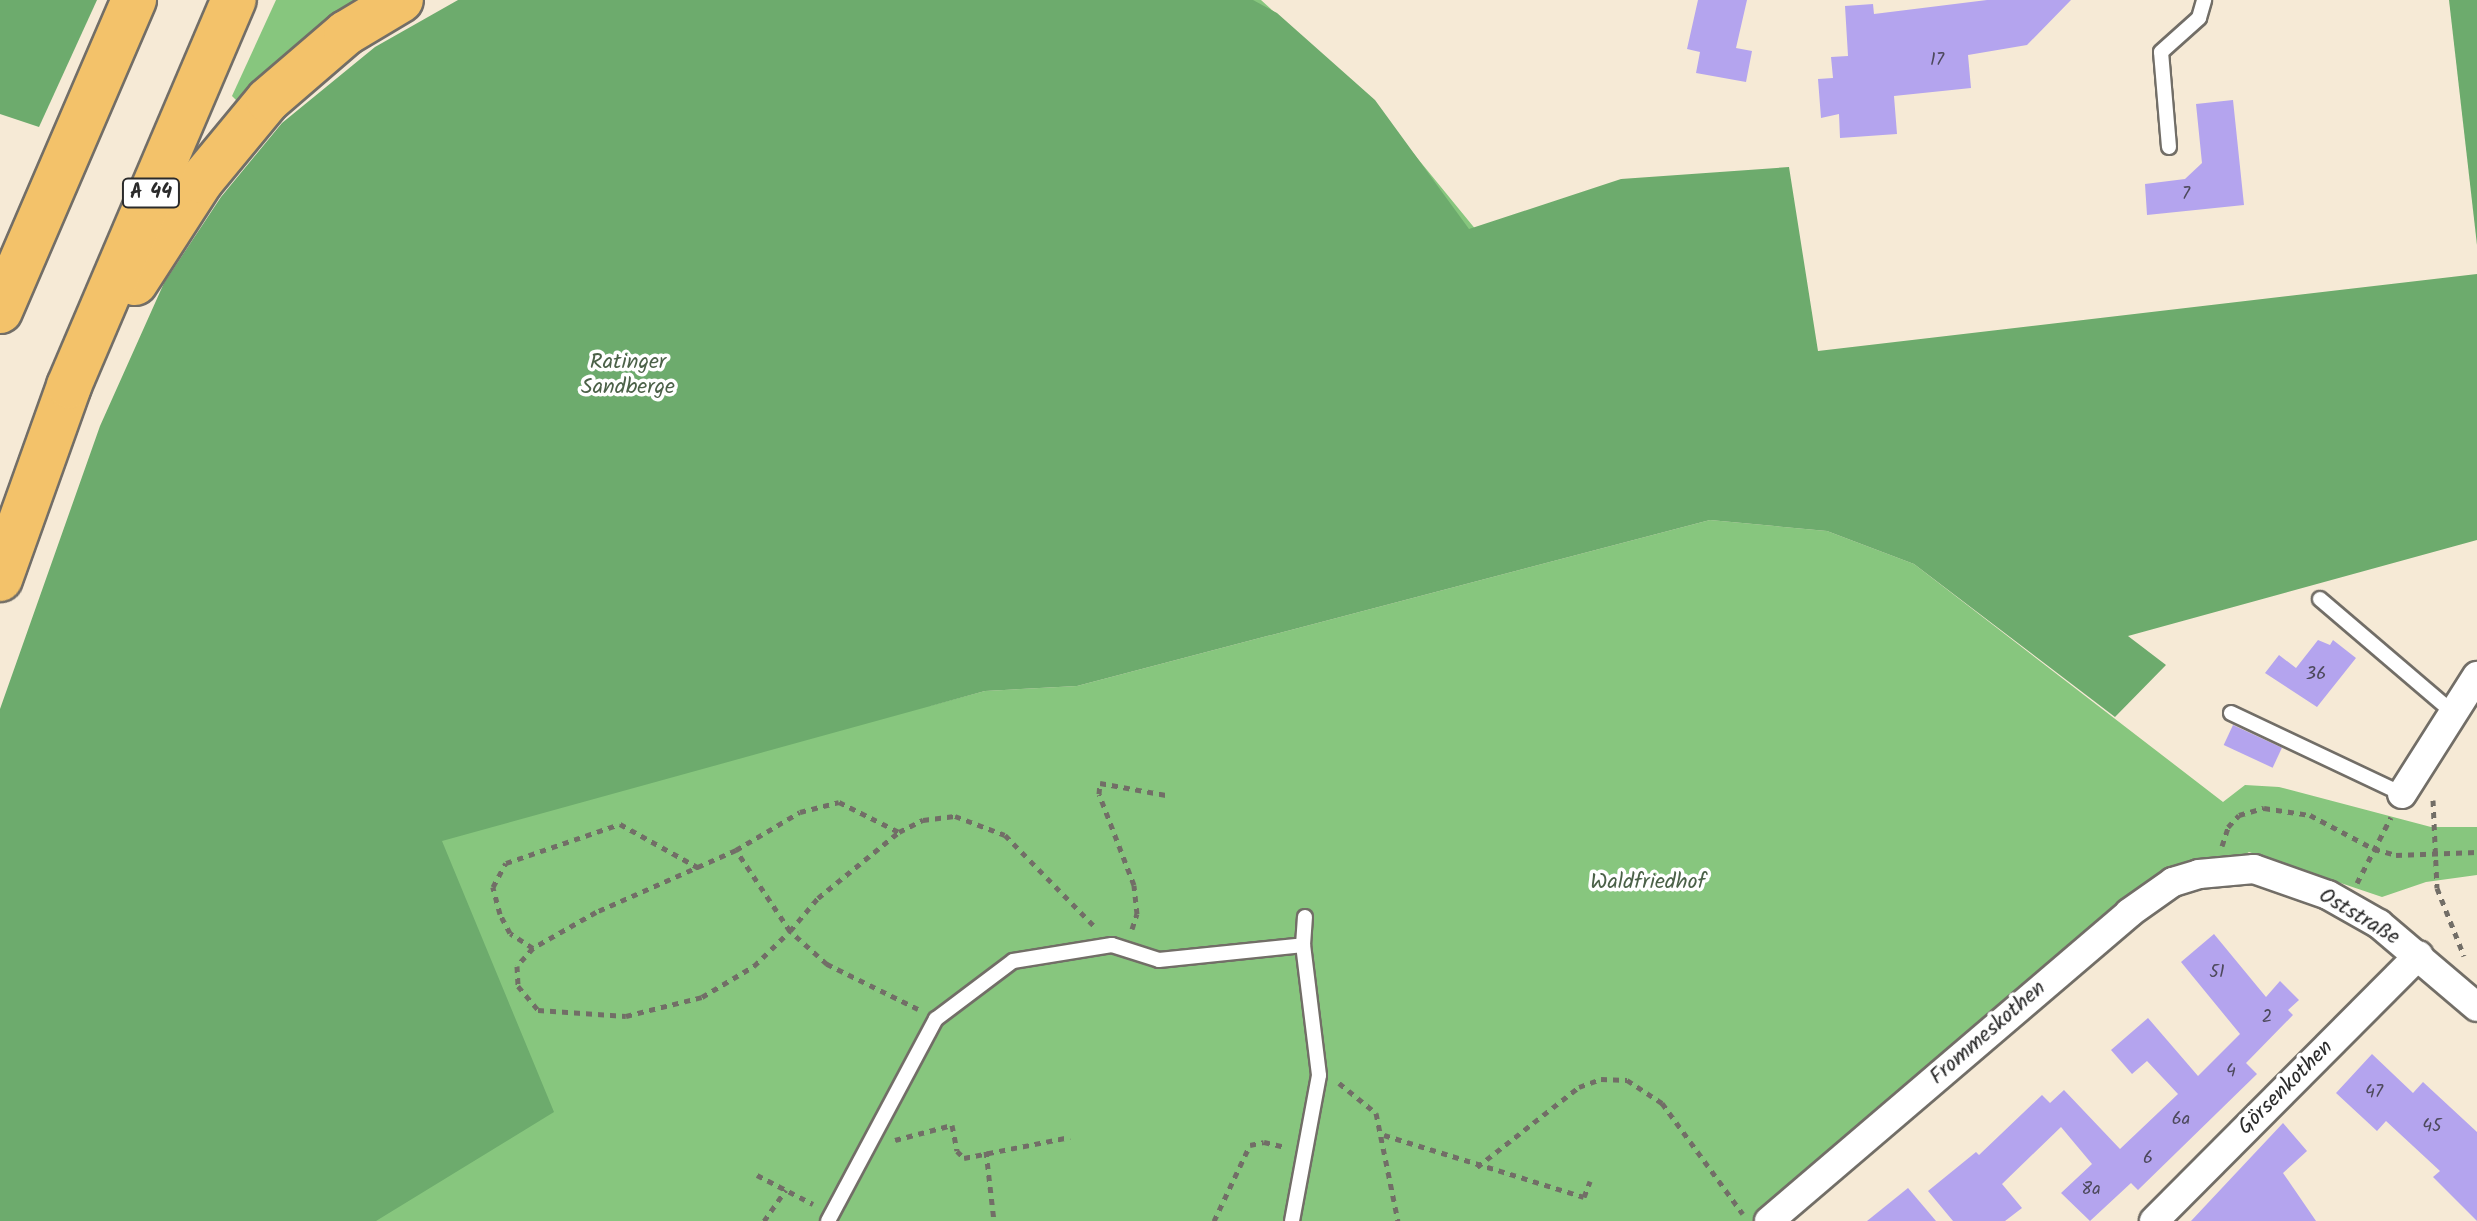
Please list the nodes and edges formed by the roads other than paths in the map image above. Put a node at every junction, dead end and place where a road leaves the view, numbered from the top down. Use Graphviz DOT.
graph roads {
  1 [pos="134,0"];
  2 [pos="234,0"];
  3 [pos="401,0"];
  4 [pos="2204,0"];
  5 [pos="2169,147"];
  6 [pos="0,311"];
  7 [pos="69,386"];
  8 [pos="0,579"];
  9 [pos="2320,599"];
  10 [pos="2477,676"];
  11 [pos="2451,711"];
  12 [pos="2231,713"];
  13 [pos="2402,794"];
  14 [pos="2221,869"];
  15 [pos="1305,917"];
  16 [pos="1303,945"];
  17 [pos="2419,955"];
  18 [pos="2477,1007"];
  19 [pos="830,1217"];
  20 [pos="1292,1221"];
  21 [pos="1769,1221"];
  22 [pos="2154,1221"];
  1 -- 6 [label="highway"];
  2 -- 7 [label="highway, A 44"];
  3 -- 7 [label="highway"];
  4 -- 5 [label="lane"];
  7 -- 8 [label="highway, A 44"];
  9 -- 11 [label="lane"];
  10 -- 11 [label="street"];
  11 -- 13 [label="street"];
  12 -- 13 [label="lane"];
  14 -- 17 [label="street, Oststraße"];
  14 -- 21 [label="street, Frommeskothen"];
  15 -- 16 [label="lane"];
  16 -- 19 [label="lane"];
  16 -- 20 [label="lane"];
  17 -- 18 [label="street, Oststraße"];
  17 -- 22 [label="street, Görsenkothen"];
}
